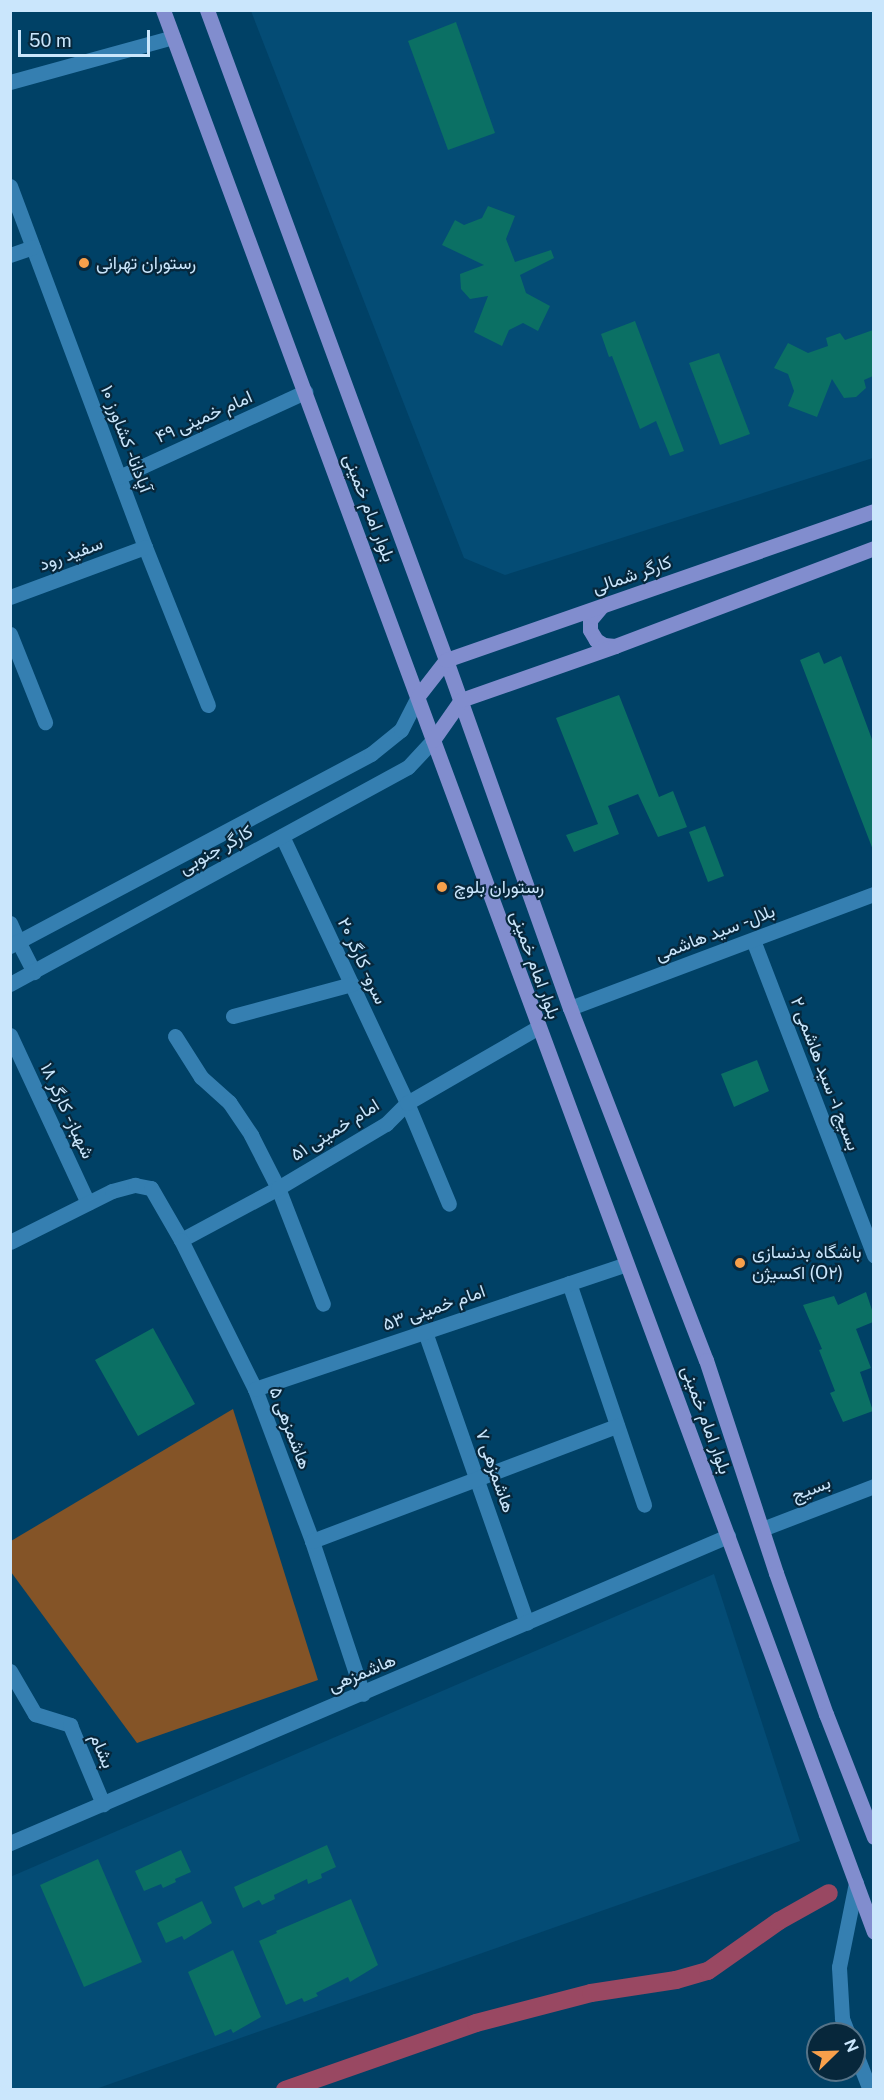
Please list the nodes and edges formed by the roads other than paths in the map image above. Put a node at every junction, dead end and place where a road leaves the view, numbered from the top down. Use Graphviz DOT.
graph roads {
  1 [pos="163,10"];
  2 [pos="207,10"];
  3 [pos="173,37"];
  4 [pos="10,82"];
  5 [pos="10,186"];
  6 [pos="33,247"];
  7 [pos="10,255"];
  8 [pos="304,392"];
  9 [pos="119,477"];
  10 [pos="873,511"];
  11 [pos="145,547"];
  12 [pos="873,548"];
  13 [pos="10,597"];
  14 [pos="603,605"];
  15 [pos="10,634"];
  16 [pos="615,646"];
  17 [pos="446,660"];
  18 [pos="418,696"];
  19 [pos="461,700"];
  20 [pos="208,705"];
  21 [pos="45,722"];
  22 [pos="434,740"];
  23 [pos="282,836"];
  24 [pos="873,894"];
  25 [pos="10,923"];
  26 [pos="753,940"];
  27 [pos="14,944"];
  28 [pos="34,972"];
  29 [pos="10,984"];
  30 [pos="352,984"];
  31 [pos="570,1008"];
  32 [pos="233,1016"];
  33 [pos="537,1028"];
  34 [pos="10,1035"];
  35 [pos="175,1036"];
  36 [pos="407,1103"];
  37 [pos="278,1188"];
  38 [pos="88,1203"];
  39 [pos="449,1203"];
  40 [pos="181,1240"];
  41 [pos="10,1242"];
  42 [pos="873,1256"];
  43 [pos="626,1264"];
  44 [pos="569,1283"];
  45 [pos="323,1304"];
  46 [pos="425,1332"];
  47 [pos="255,1389"];
  48 [pos="617,1426"];
  49 [pos="477,1479"];
  50 [pos="873,1486"];
  51 [pos="644,1505"];
  52 [pos="762,1529"];
  53 [pos="728,1536"];
  54 [pos="312,1541"];
  55 [pos="527,1623"];
  56 [pos="10,1671"];
  57 [pos="363,1694"];
  58 [pos="103,1804"];
  59 [pos="872,1831"];
  60 [pos="10,1843"];
  61 [pos="856,1882"];
  62 [pos="873,1932"];
  63 [pos="844,2022"];
  1 -- 3 [label="main road, بلوار امام خمینی"];
  2 -- 17 [label="main road, بلوار امام خمینی"];
  3 -- 4 [label="street"];
  3 -- 8 [label="main road, بلوار امام خمینی"];
  5 -- 6 [label="street, آپادانا - کشاورز ۱۰"];
  6 -- 7 [label="street"];
  6 -- 9 [label="street, آپادانا - کشاورز ۱۰"];
  8 -- 9 [label="street, امام خمینی ۴۹"];
  8 -- 18 [label="main road, بلوار امام خمینی"];
  9 -- 11 [label="street, آپادانا - کشاورز ۱۰"];
  10 -- 14 [label="main road, کارگر شمالی"];
  11 -- 13 [label="street, سفید رود"];
  11 -- 20 [label="street, آپادانا - کشاورز ۱۰"];
  12 -- 16 [label="main road"];
  14 -- 16 [label="main road"];
  14 -- 17 [label="main road, کارگر شمالی"];
  15 -- 21 [label="street"];
  16 -- 19 [label="main road"];
  17 -- 18 [label="main road"];
  17 -- 19 [label="main road, بلوار امام خمینی"];
  18 -- 22 [label="main road, بلوار امام خمینی"];
  18 -- 27 [label="street, کارگر جنوبی"];
  19 -- 22 [label="main road"];
  19 -- 31 [label="main road, بلوار امام خمینی"];
  22 -- 23 [label="street, کارگر جنوبی"];
  22 -- 33 [label="main road, بلوار امام خمینی"];
  23 -- 28 [label="street, کارگر جنوبی"];
  23 -- 30 [label="street, سرو - کارگر ۲۰"];
  24 -- 26 [label="street, بلال - سید هاشمی"];
  25 -- 27 [label="street"];
  26 -- 31 [label="street, بلال - سید هاشمی"];
  26 -- 42 [label="street, بسیج ۱ - سید هاشمی ۲"];
  27 -- 28 [label="street"];
  28 -- 29 [label="street, کارگر جنوبی"];
  30 -- 32 [label="street"];
  30 -- 36 [label="street, سرو - کارگر ۲۰"];
  31 -- 52 [label="main road, بلوار امام خمینی"];
  33 -- 36 [label="street, امام خمینی ۵۱"];
  33 -- 43 [label="main road, بلوار امام خمینی"];
  34 -- 38 [label="street, شهباز - کارگر ۱۸"];
  35 -- 37 [label="street"];
  36 -- 37 [label="street, امام خمینی ۵۱"];
  36 -- 39 [label="street, سرو - کارگر ۲۰"];
  37 -- 40 [label="street, امام خمینی ۵۱"];
  37 -- 45 [label="street"];
  38 -- 40 [label="street, هاشمزهی ۵"];
  38 -- 41 [label="street"];
  40 -- 47 [label="street, هاشمزهی ۵"];
  43 -- 44 [label="street, امام خمینی ۵۳"];
  43 -- 53 [label="main road, بلوار امام خمینی"];
  44 -- 46 [label="street, امام خمینی ۵۳"];
  44 -- 48 [label="street"];
  46 -- 47 [label="street, امام خمینی ۵۳"];
  46 -- 49 [label="street, هاشمزهی ۷"];
  47 -- 54 [label="street, هاشمزهی ۵"];
  48 -- 49 [label="street"];
  48 -- 51 [label="street"];
  49 -- 54 [label="street"];
  49 -- 55 [label="street, هاشمزهی ۷"];
  50 -- 52 [label="street, بسیج"];
  52 -- 59 [label="main road, بلوار امام خمینی"];
  53 -- 55 [label="street, هاشمزهی"];
  53 -- 61 [label="main road, بلوار امام خمینی"];
  54 -- 57 [label="street, هاشمزهی ۵"];
  55 -- 57 [label="street, هاشمزهی"];
  56 -- 58 [label="street, بشام"];
  57 -- 58 [label="street, هاشمزهی"];
  58 -- 60 [label="street, هاشمزهی"];
  61 -- 62 [label="main road, بلوار امام خمینی"];
  61 -- 63 [label="street"];
}
